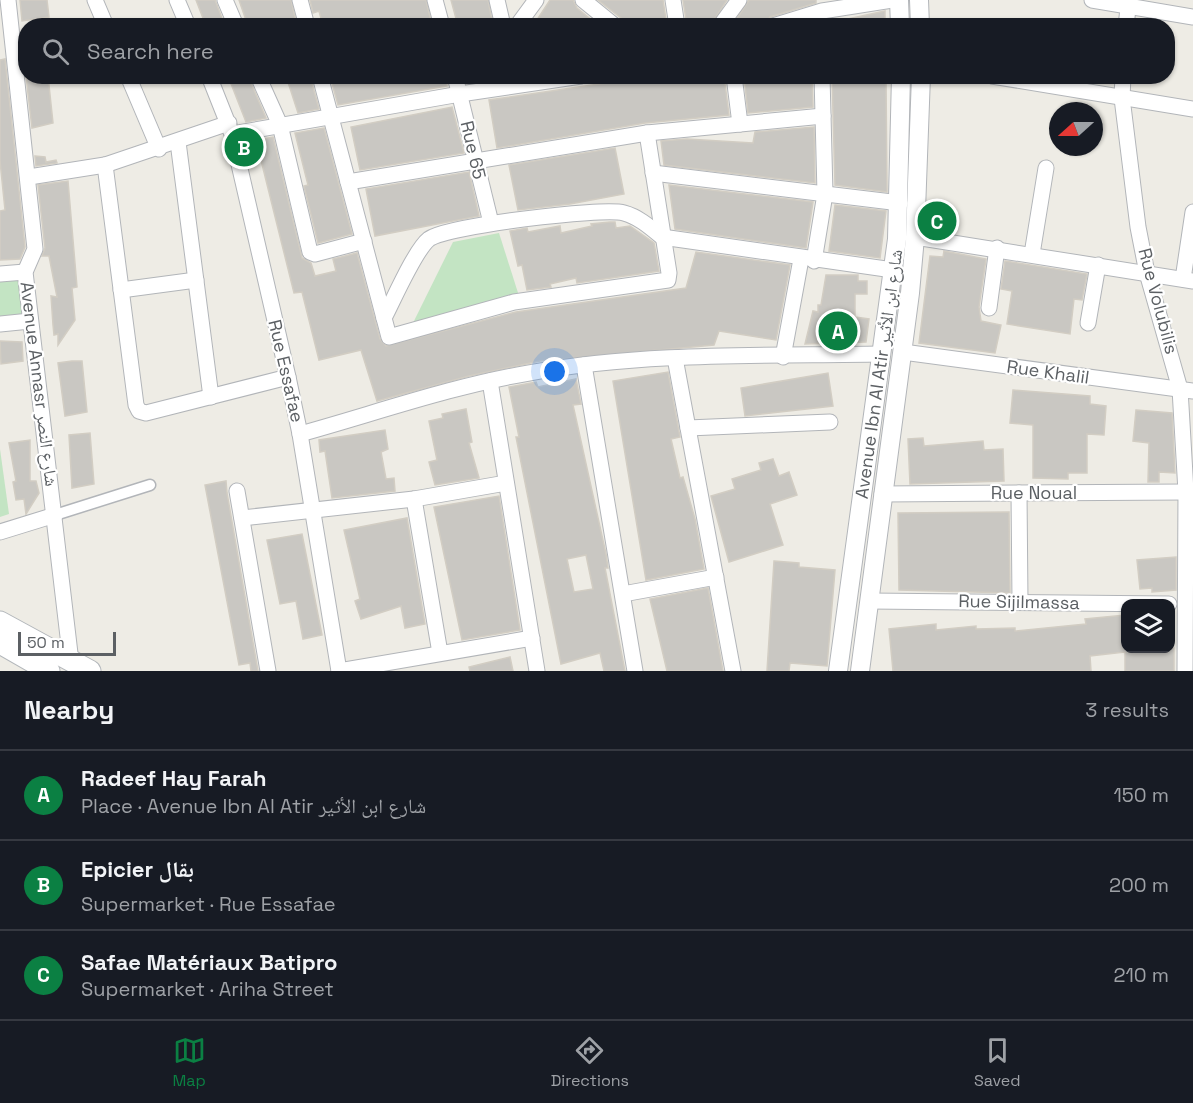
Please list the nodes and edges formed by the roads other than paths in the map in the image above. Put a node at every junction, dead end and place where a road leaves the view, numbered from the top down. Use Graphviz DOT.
graph roads {
  1 [pos="8,0"];
  2 [pos="95,0"];
  3 [pos="177,0"];
  4 [pos="225,0"];
  5 [pos="300,0"];
  6 [pos="435,0"];
  7 [pos="497,0"];
  8 [pos="536,0"];
  9 [pos="583,0"];
  10 [pos="673,0"];
  11 [pos="739,0"];
  12 [pos="892,0"];
  13 [pos="899,0"];
  14 [pos="919,0"];
  15 [pos="1092,0"];
  16 [pos="853,2"];
  17 [pos="1129,3"];
  18 [pos="1193,17"];
  19 [pos="103,18"];
  20 [pos="185,18"];
  21 [pos="233,18"];
  22 [pos="305,18"];
  23 [pos="440,18"];
  24 [pos="501,18"];
  25 [pos="523,18"];
  26 [pos="605,18"];
  27 [pos="676,18"];
  28 [pos="726,18"];
  29 [pos="822,18"];
  30 [pos="900,18"];
  31 [pos="920,18"];
  32 [pos="1127,18"];
  33 [pos="7,47"];
  34 [pos="131,84"];
  35 [pos="212,84"];
  36 [pos="262,84"];
  37 [pos="322,84"];
  38 [pos="457,84"];
  39 [pos="503,84"];
  40 [pos="735,84"];
  41 [pos="822,84"];
  42 [pos="901,84"];
  43 [pos="921,84"];
  44 [pos="1039,84"];
  45 [pos="1123,84"];
  46 [pos="460,94"];
  47 [pos="1122,98"];
  48 [pos="1193,109"];
  49 [pos="823,116"];
  50 [pos="330,117"];
  51 [pos="740,124"];
  52 [pos="280,125"];
  53 [pos="231,129"];
  54 [pos="646,133"];
  55 [pos="178,142"];
  56 [pos="159,149"];
  57 [pos="475,159"];
  58 [pos="105,165"];
  59 [pos="1046,168"];
  60 [pos="653,173"];
  61 [pos="29,177"];
  62 [pos="348,182"];
  63 [pos="825,194"];
  64 [pos="900,203"];
  65 [pos="1193,212"];
  66 [pos="491,223"];
  67 [pos="662,237"];
  68 [pos="915,237"];
  69 [pos="364,241"];
  70 [pos="997,248"];
  71 [pos="1032,254"];
  72 [pos="807,260"];
  73 [pos="1098,265"];
  74 [pos="893,270"];
  75 [pos="25,272"];
  76 [pos="1148,273"];
  77 [pos="0,274"];
  78 [pos="196,280"];
  79 [pos="1188,280"];
  80 [pos="121,290"];
  81 [pos="989,308"];
  82 [pos="384,318"];
  83 [pos="30,321"];
  84 [pos="1088,323"];
  85 [pos="0,324"];
  86 [pos="903,352"];
  87 [pos="880,354"];
  88 [pos="783,357"];
  89 [pos="675,358"];
  90 [pos="584,365"];
  91 [pos="288,377"];
  92 [pos="490,381"];
  93 [pos="1187,390"];
  94 [pos="211,397"];
  95 [pos="830,422"];
  96 [pos="688,428"];
  97 [pos="300,434"];
  98 [pos="506,483"];
  99 [pos="150,485"];
  100 [pos="237,491"];
  101 [pos="1186,492"];
  102 [pos="1019,493"];
  103 [pos="882,494"];
  104 [pos="414,499"];
  105 [pos="312,510"];
  106 [pos="55,515"];
  107 [pos="242,518"];
  108 [pos="0,532"];
  109 [pos="716,577"];
  110 [pos="623,594"];
  111 [pos="869,601"];
  112 [pos="1020,601"];
  113 [pos="1179,604"];
  114 [pos="0,622"];
  115 [pos="532,638"];
  116 [pos="0,643"];
  117 [pos="440,653"];
  118 [pos="80,667"];
  119 [pos="49,671"];
  120 [pos="268,671"];
  121 [pos="339,671"];
  122 [pos="537,671"];
  123 [pos="635,671"];
  124 [pos="733,671"];
  125 [pos="838,671"];
  126 [pos="860,671"];
  127 [pos="1185,671"];
  1 -- 33 [label="street, Avenue Annasr شارع النصر"];
  2 -- 19 [label="street"];
  3 -- 20 [label="street"];
  4 -- 21 [label="street"];
  5 -- 22 [label="street"];
  6 -- 23 [label="street"];
  7 -- 24 [label="street"];
  8 -- 25 [label="street"];
  9 -- 26 [label="street"];
  10 -- 27 [label="street"];
  11 -- 28 [label="street"];
  12 -- 16 [label="street"];
  13 -- 30 [label="street"];
  14 -- 31 [label="street"];
  15 -- 17 [label="street"];
  16 -- 29 [label="street"];
  17 -- 18 [label="street"];
  17 -- 32 [label="street"];
  33 -- 61 [label="street, Avenue Annasr شارع النصر"];
  34 -- 56 [label="street"];
  35 -- 53 [label="street, Rue Essafae"];
  36 -- 52 [label="street"];
  37 -- 50 [label="street"];
  38 -- 46 [label="street, Rue 65"];
  39 -- 46 [label="street"];
  40 -- 51 [label="street"];
  41 -- 49 [label="street"];
  42 -- 64 [label="street, Avenue Ibn Al Atir شارع ابن الأثير"];
  43 -- 68 [label="street, Avenue Ibn Al Atir شارع ابن الأثير"];
  44 -- 47 [label="street"];
  45 -- 47 [label="street, Rue Volubilis"];
  46 -- 50 [label="street"];
  46 -- 57 [label="street, Rue 65"];
  47 -- 48 [label="street"];
  47 -- 76 [label="street, Rue Volubilis"];
  49 -- 51 [label="street"];
  49 -- 63 [label="street"];
  50 -- 52 [label="street"];
  50 -- 62 [label="street"];
  51 -- 54 [label="street"];
  52 -- 53 [label="street"];
  52 -- 69 [label="street"];
  53 -- 55 [label="street"];
  53 -- 91 [label="street, Rue Essafae"];
  54 -- 57 [label="street"];
  54 -- 60 [label="street"];
  55 -- 56 [label="street"];
  55 -- 78 [label="street"];
  56 -- 58 [label="street"];
  57 -- 62 [label="street"];
  57 -- 66 [label="street, Rue 65"];
  58 -- 61 [label="street"];
  58 -- 80 [label="street"];
  59 -- 71 [label="street"];
  60 -- 63 [label="street"];
  60 -- 67 [label="street"];
  61 -- 75 [label="street, Avenue Annasr شارع النصر"];
  62 -- 69 [label="street"];
  63 -- 64 [label="street"];
  63 -- 72 [label="street"];
  64 -- 74 [label="street, Avenue Ibn Al Atir شارع ابن الأثير"];
  65 -- 79 [label="street"];
  66 -- 67 [label="street"];
  66 -- 82 [label="street"];
  67 -- 72 [label="street"];
  67 -- 82 [label="street"];
  68 -- 70 [label="street"];
  68 -- 86 [label="street, Avenue Ibn Al Atir شارع ابن الأثير"];
  69 -- 82 [label="street"];
  70 -- 71 [label="street"];
  70 -- 81 [label="street"];
  71 -- 73 [label="street"];
  72 -- 74 [label="street"];
  72 -- 88 [label="street"];
  73 -- 76 [label="street"];
  73 -- 84 [label="street"];
  74 -- 87 [label="street, Avenue Ibn Al Atir شارع ابن الأثير"];
  75 -- 77 [label="street"];
  75 -- 83 [label="street, Avenue Annasr شارع النصر"];
  76 -- 79 [label="street"];
  76 -- 93 [label="street, Rue Volubilis"];
  78 -- 80 [label="street"];
  78 -- 94 [label="street"];
  80 -- 94 [label="street"];
  83 -- 85 [label="street"];
  83 -- 106 [label="street, Avenue Annasr شارع النصر"];
  86 -- 93 [label="street, Rue Khalil"];
  86 -- 103 [label="street, Avenue Ibn Al Atir شارع ابن الأثير"];
  87 -- 88 [label="street"];
  87 -- 125 [label="street, Avenue Ibn Al Atir شارع ابن الأثير"];
  88 -- 89 [label="street"];
  89 -- 90 [label="street"];
  89 -- 96 [label="street"];
  90 -- 92 [label="street"];
  90 -- 110 [label="street"];
  91 -- 94 [label="street"];
  91 -- 97 [label="street, Rue Essafae"];
  92 -- 97 [label="street"];
  92 -- 98 [label="street"];
  93 -- 101 [label="street, Rue Volubilis"];
  95 -- 96 [label="street"];
  96 -- 109 [label="street"];
  97 -- 105 [label="street, Rue Essafae"];
  98 -- 104 [label="street"];
  98 -- 115 [label="street"];
  99 -- 106 [label="street"];
  100 -- 107 [label="street"];
  101 -- 102 [label="street, Rue Noual"];
  101 -- 113 [label="street, Rue Volubilis"];
  102 -- 103 [label="street, Rue Noual"];
  102 -- 112 [label="street"];
  103 -- 111 [label="street, Avenue Ibn Al Atir شارع ابن الأثير"];
  104 -- 105 [label="street"];
  104 -- 117 [label="street"];
  105 -- 107 [label="street"];
  105 -- 121 [label="street, Rue Essafae"];
  106 -- 108 [label="street"];
  106 -- 118 [label="street, Avenue Annasr شارع النصر"];
  107 -- 120 [label="street"];
  109 -- 110 [label="street"];
  109 -- 124 [label="street"];
  110 -- 123 [label="street"];
  111 -- 112 [label="street, Rue Sijilmassa"];
  111 -- 126 [label="street, Avenue Ibn Al Atir شارع ابن الأثير"];
  112 -- 113 [label="street, Rue Sijilmassa"];
  113 -- 127 [label="street, Rue Volubilis"];
  114 -- 118 [label="main road"];
  115 -- 117 [label="street"];
  115 -- 122 [label="street"];
  116 -- 119 [label="main road"];
  117 -- 121 [label="street"];
}
